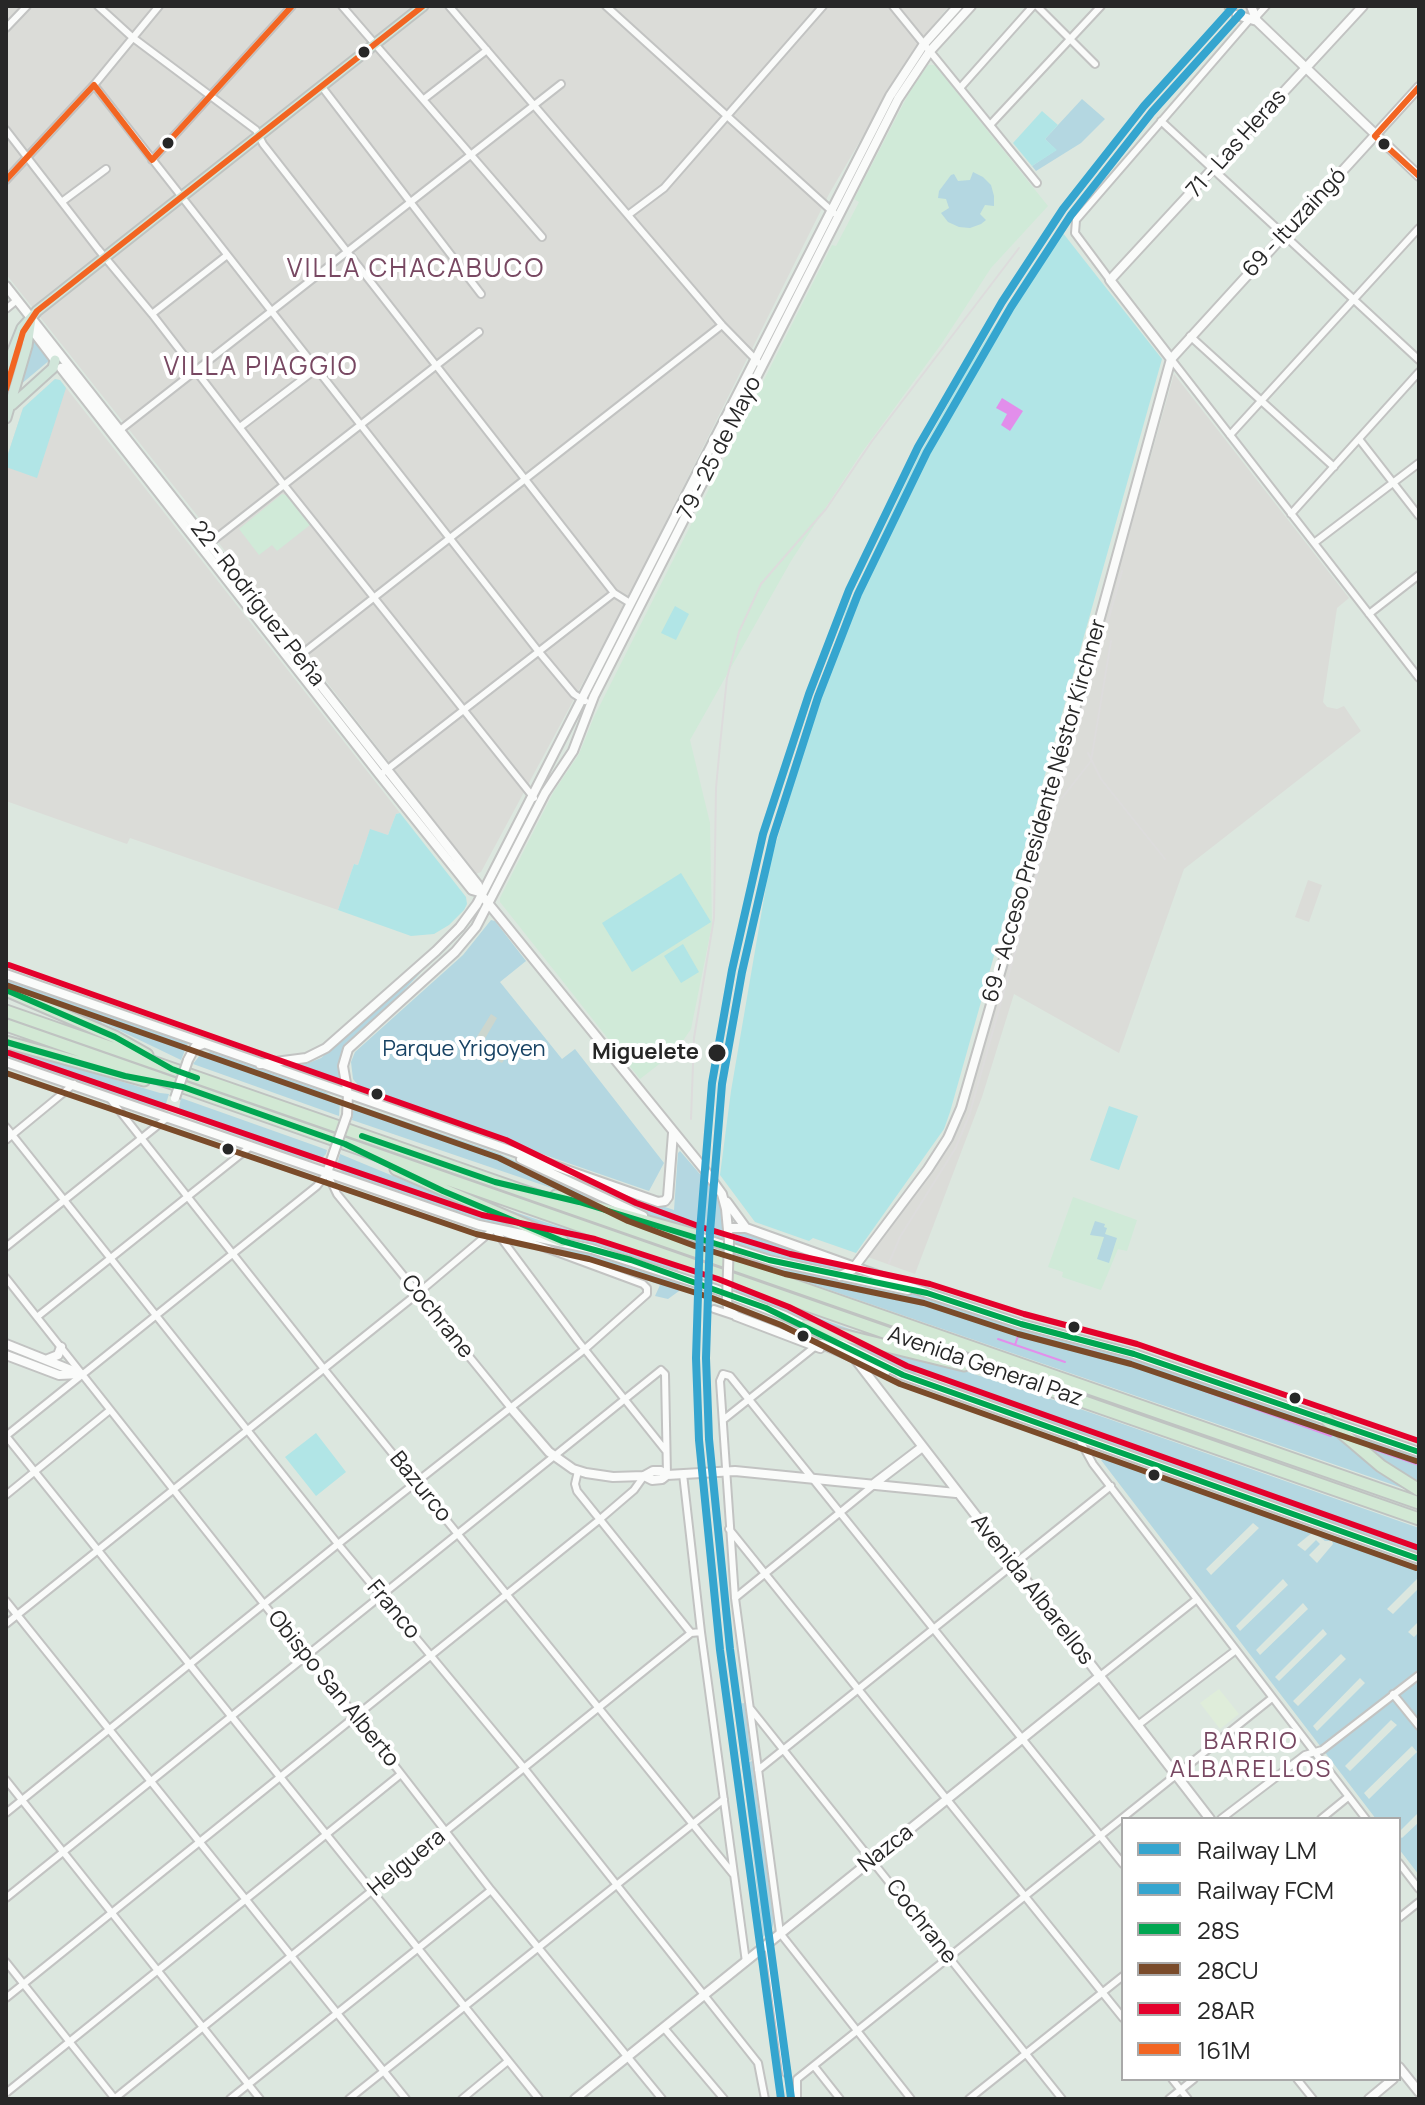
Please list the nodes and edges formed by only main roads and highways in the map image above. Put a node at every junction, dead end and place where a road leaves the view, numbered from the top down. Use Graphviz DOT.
graph roads {
  1 [pos="423,6"];
  2 [pos="31,318"];
  3 [pos="57,365"];
  4 [pos="6,368"];
  5 [pos="9,407"];
  6 [pos="6,418"];
  7 [pos="6,990"];
  8 [pos="6,1011"];
  9 [pos="6,1025"];
  10 [pos="6,1042"];
  11 [pos="172,1069"];
  12 [pos="183,1087"];
  13 [pos="345,1144"];
  14 [pos="495,1182"];
  15 [pos="698,1236"];
  16 [pos="562,1241"];
  17 [pos="805,1326"];
  18 [pos="1000,1372"];
  19 [pos="1327,1420"];
  20 [pos="1419,1490"];
  21 [pos="1419,1503"];
  22 [pos="1419,1519"];
  1 -- 2 [label="main road"];
  2 -- 4 [label="main road"];
  2 -- 5 [label="main road"];
  3 -- 5 [label="main road"];
  5 -- 6 [label="main road"];
  7 -- 11 [label="highway"];
  8 -- 11 [label="highway, Avenida General Paz"];
  9 -- 12 [label="highway, Avenida General Paz"];
  10 -- 12 [label="highway"];
  11 -- 14 [label="highway, Avenida General Paz"];
  12 -- 13 [label="highway, Avenida General Paz"];
  13 -- 16 [label="highway"];
  13 -- 18 [label="highway, Avenida General Paz"];
  14 -- 15 [label="highway"];
  14 -- 21 [label="highway, Avenida General Paz"];
  17 -- 18 [label="highway"];
  18 -- 22 [label="highway, Avenida General Paz"];
  19 -- 20 [label="highway"];
}
